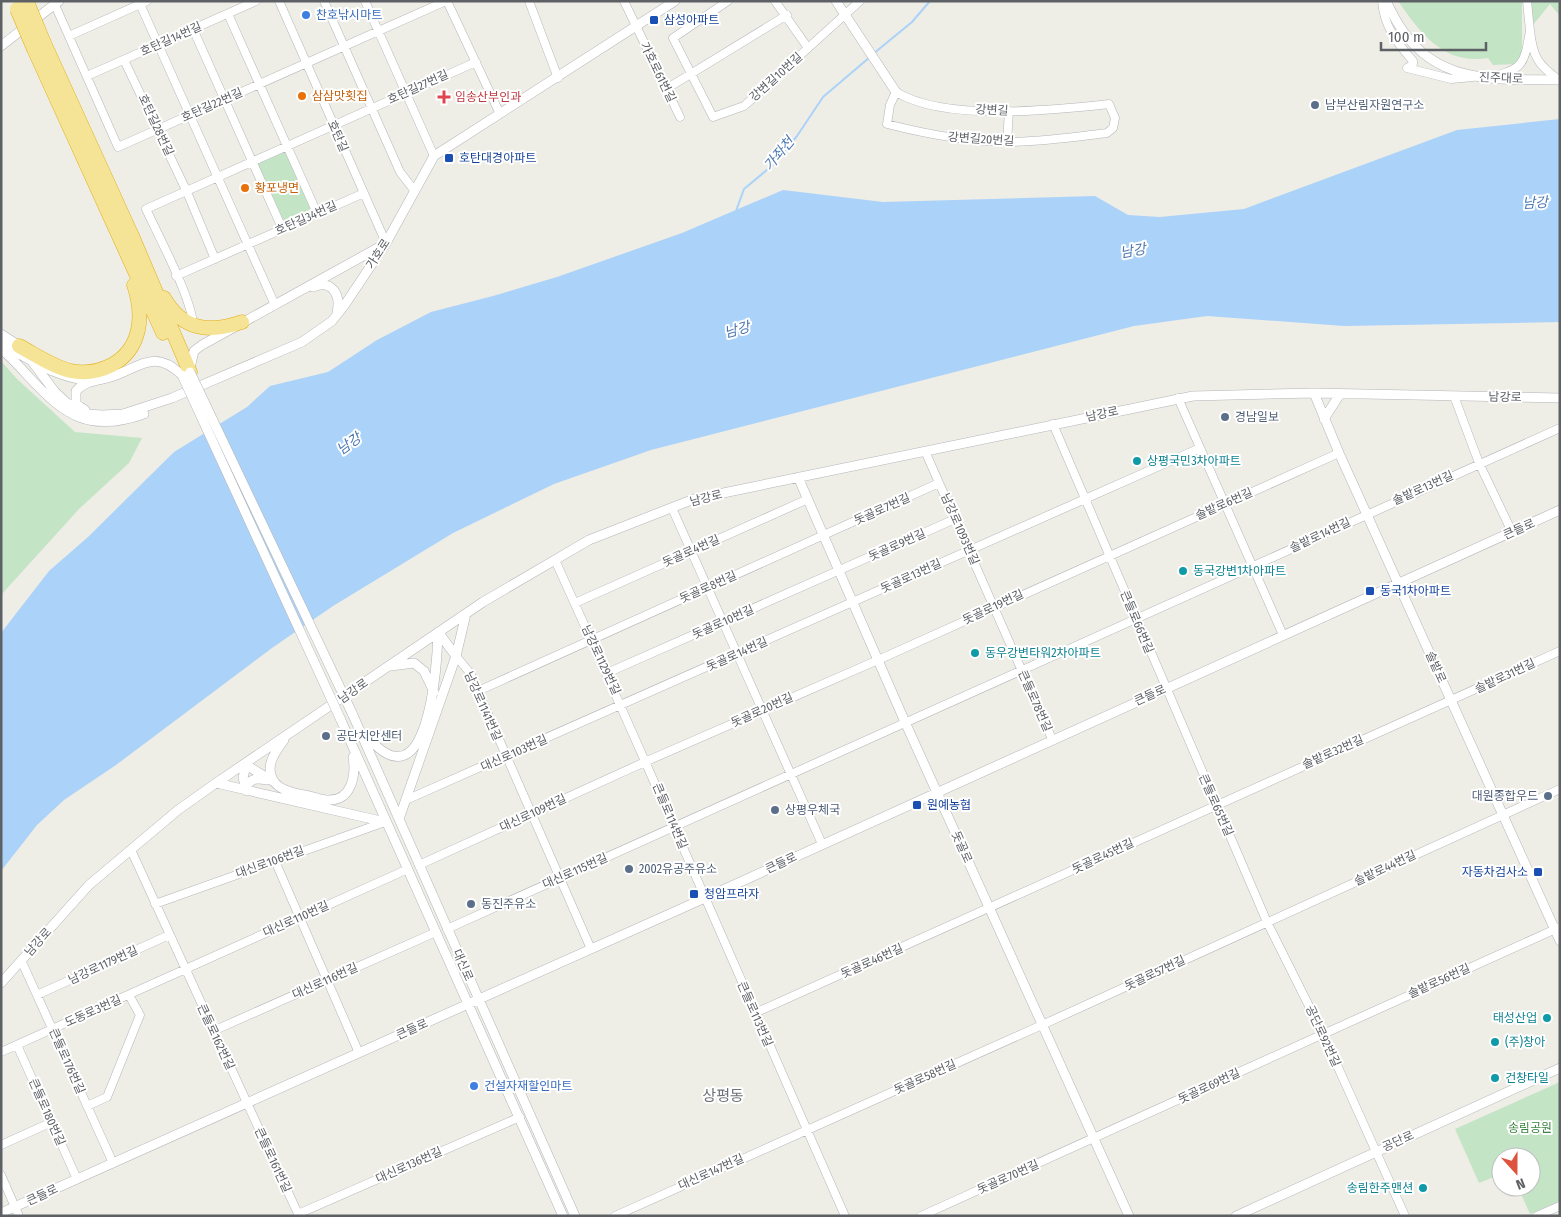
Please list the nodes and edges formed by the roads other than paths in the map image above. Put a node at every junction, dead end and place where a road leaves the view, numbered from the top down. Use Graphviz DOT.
graph roads {
  1 [pos="256,1"];
  2 [pos="279,1"];
  3 [pos="324,1"];
  4 [pos="365,1"];
  5 [pos="447,1"];
  6 [pos="539,1"];
  7 [pos="624,1"];
  8 [pos="675,1"];
  9 [pos="728,1"];
  10 [pos="775,1"];
  11 [pos="836,1"];
  12 [pos="860,1"];
  13 [pos="1384,1"];
  14 [pos="1527,1"];
  15 [pos="21,3"];
  16 [pos="57,3"];
  17 [pos="144,3"];
  18 [pos="530,3"];
  19 [pos="228,14"];
  20 [pos="845,15"];
  21 [pos="787,16"];
  22 [pos="637,27"];
  23 [pos="193,29"];
  24 [pos="378,31"];
  25 [pos="1530,31"];
  26 [pos="69,36"];
  27 [pos="158,45"];
  28 [pos="1,46"];
  29 [pos="39,46"];
  30 [pos="344,46"];
  31 [pos="808,48"];
  32 [pos="124,60"];
  33 [pos="306,62"];
  34 [pos="476,62"];
  35 [pos="87,76"];
  36 [pos="692,76"];
  37 [pos="558,78"];
  38 [pos="1478,78"];
  39 [pos="1559,80"];
  40 [pos="259,83"];
  41 [pos="666,89"];
  42 [pos="896,92"];
  43 [pos="406,93"];
  44 [pos="225,99"];
  45 [pos="1109,104"];
  46 [pos="372,108"];
  47 [pos="1009,112"];
  48 [pos="500,114"];
  49 [pos="190,115"];
  50 [pos="680,117"];
  51 [pos="334,126"];
  52 [pos="158,129"];
  53 [pos="1007,142"];
  54 [pos="288,146"];
  55 [pos="434,156"];
  56 [pos="253,161"];
  57 [pos="218,177"];
  58 [pos="414,190"];
  59 [pos="187,192"];
  60 [pos="364,193"];
  61 [pos="317,213"];
  62 [pos="282,228"];
  63 [pos="132,236"];
  64 [pos="386,243"];
  65 [pos="120,244"];
  66 [pos="248,245"];
  67 [pos="215,259"];
  68 [pos="176,276"];
  69 [pos="289,296"];
  70 [pos="275,304"];
  71 [pos="337,315"];
  72 [pos="242,322"];
  73 [pos="193,324"];
  74 [pos="1,334"];
  75 [pos="1,344"];
  76 [pos="20,346"];
  77 [pos="1,349"];
  78 [pos="32,361"];
  79 [pos="186,374"];
  80 [pos="89,381"];
  81 [pos="1314,392"];
  82 [pos="1340,394"];
  83 [pos="1454,396"];
  84 [pos="172,398"];
  85 [pos="1178,398"];
  86 [pos="1560,398"];
  87 [pos="102,415"];
  88 [pos="1324,419"];
  89 [pos="1053,424"];
  90 [pos="1560,428"];
  91 [pos="1200,448"];
  92 [pos="925,451"];
  93 [pos="1339,453"];
  94 [pos="1479,463"];
  95 [pos="798,477"];
  96 [pos="939,483"];
  97 [pos="1085,498"];
  98 [pos="808,499"];
  99 [pos="1225,503"];
  100 [pos="672,508"];
  101 [pos="1560,510"];
  102 [pos="1367,514"];
  103 [pos="955,519"];
  104 [pos="1512,532"];
  105 [pos="824,535"];
  106 [pos="969,550"];
  107 [pos="692,551"];
  108 [pos="1109,555"];
  109 [pos="555,560"];
  110 [pos="1252,566"];
  111 [pos="839,570"];
  112 [pos="1399,583"];
  113 [pos="708,587"];
  114 [pos="853,602"];
  115 [pos="575,603"];
  116 [pos="994,607"];
  117 [pos="466,614"];
  118 [pos="1135,618"];
  119 [pos="723,622"];
  120 [pos="438,632"];
  121 [pos="1283,635"];
  122 [pos="592,640"];
  123 [pos="1560,651"];
  124 [pos="738,654"];
  125 [pos="456,656"];
  126 [pos="878,660"];
  127 [pos="386,667"];
  128 [pos="1022,669"];
  129 [pos="607,673"];
  130 [pos="1165,688"];
  131 [pos="478,691"];
  132 [pos="434,692"];
  133 [pos="1451,701"];
  134 [pos="622,706"];
  135 [pos="762,710"];
  136 [pos="905,722"];
  137 [pos="359,726"];
  138 [pos="285,738"];
  139 [pos="348,738"];
  140 [pos="1052,739"];
  141 [pos="505,757"];
  142 [pos="647,761"];
  143 [pos="246,765"];
  144 [pos="791,774"];
  145 [pos="274,782"];
  146 [pos="216,783"];
  147 [pos="246,789"];
  148 [pos="1560,789"];
  149 [pos="937,792"];
  150 [pos="406,800"];
  151 [pos="1216,804"];
  152 [pos="531,813"];
  153 [pos="1503,814"];
  154 [pos="399,819"];
  155 [pos="385,822"];
  156 [pos="675,826"];
  157 [pos="822,844"];
  158 [pos="131,850"];
  159 [pos="275,861"];
  160 [pos="419,865"];
  161 [pos="408,869"];
  162 [pos="560,878"];
  163 [pos="705,898"];
  164 [pos="155,904"];
  165 [pos="990,909"];
  166 [pos="300,918"];
  167 [pos="1267,922"];
  168 [pos="1557,928"];
  169 [pos="447,929"];
  170 [pos="436,932"];
  171 [pos="169,935"];
  172 [pos="1560,941"];
  173 [pos="592,949"];
  174 [pos="21,960"];
  175 [pos="185,970"];
  176 [pos="328,980"];
  177 [pos="1,983"];
  178 [pos="129,994"];
  179 [pos="37,995"];
  180 [pos="478,999"];
  181 [pos="469,1003"];
  182 [pos="755,1013"];
  183 [pos="1042,1025"];
  184 [pos="52,1029"];
  185 [pos="213,1031"];
  186 [pos="1323,1034"];
  187 [pos="17,1045"];
  188 [pos="1,1052"];
  189 [pos="359,1053"];
  190 [pos="1560,1068"];
  191 [pos="246,1104"];
  192 [pos="87,1106"];
  193 [pos="520,1117"];
  194 [pos="52,1122"];
  195 [pos="807,1129"];
  196 [pos="1094,1139"];
  197 [pos="1,1145"];
  198 [pos="1376,1151"];
  199 [pos="113,1163"];
  200 [pos="1,1176"];
  201 [pos="77,1179"];
  202 [pos="1560,1206"];
  203 [pos="17,1211"];
  204 [pos="1,1213"];
  205 [pos="299,1215"];
  206 [pos="1240,1215"];
  207 [pos="563,1216"];
  208 [pos="575,1216"];
  209 [pos="615,1216"];
  210 [pos="845,1216"];
  211 [pos="922,1216"];
  212 [pos="1129,1216"];
  213 [pos="1405,1216"];
  214 [pos="1537,1216"];
  1 -- 19 [label="street, 호탄길14번길"];
  2 -- 33 [label="street, 호탄길"];
  3 -- 30 [label="street"];
  4 -- 24 [label="street"];
  5 -- 24 [label="street, 호탄길22번길"];
  5 -- 34 [label="street"];
  6 -- 18 [label="street"];
  7 -- 22 [label="street, 가호로61번길"];
  8 -- 22 [label="street, 가호로"];
  9 -- 36 [label="street, 강변길10번길"];
  10 -- 21 [label="street"];
  11 -- 20 [label="street"];
  12 -- 20 [label="street, 강변길10번길"];
  13 -- 38 [label="street, 진주대로"];
  13 -- 38 [label="street"];
  14 -- 25 [label="street"];
  15 -- 29 [label="highway, bridge"];
  16 -- 26 [label="street"];
  16 -- 28 [label="street"];
  17 -- 26 [label="street"];
  17 -- 27 [label="street"];
  18 -- 37 [label="street"];
  19 -- 23 [label="street, 호탄길14번길"];
  19 -- 40 [label="street"];
  20 -- 31 [label="street, 강변길10번길"];
  20 -- 42 [label="street"];
  21 -- 31 [label="street"];
  21 -- 36 [label="street"];
  22 -- 37 [label="street, 가호로"];
  22 -- 41 [label="street, 가호로61번길"];
  23 -- 27 [label="street, 호탄길14번길"];
  23 -- 44 [label="street"];
  24 -- 30 [label="street, 호탄길22번길"];
  24 -- 43 [label="street"];
  25 -- 38 [label="street"];
  25 -- 39 [label="street"];
  26 -- 35 [label="street"];
  27 -- 32 [label="street, 호탄길14번길"];
  27 -- 49 [label="street"];
  29 -- 63 [label="highway"];
  29 -- 65 [label="highway"];
  30 -- 33 [label="street, 호탄길22번길"];
  30 -- 46 [label="street"];
  31 -- 36 [label="street, 강변길10번길"];
  32 -- 35 [label="street, 호탄길14번길"];
  32 -- 52 [label="street, 호탄길28번길"];
  33 -- 40 [label="street, 호탄길22번길"];
  33 -- 51 [label="street, 호탄길"];
  34 -- 43 [label="street, 호탄길27번길"];
  34 -- 48 [label="street"];
  35 -- 52 [label="street, 호탄길22번길"];
  36 -- 41 [label="street"];
  37 -- 48 [label="street, 가호로"];
  38 -- 39 [label="street, 진주대로"];
  40 -- 44 [label="street, 호탄길22번길"];
  40 -- 54 [label="street"];
  41 -- 50 [label="street, 가호로61번길"];
  42 -- 47 [label="street, 강변길"];
  42 -- 53 [label="street, 강변길20번길"];
  43 -- 46 [label="street, 호탄길27번길"];
  43 -- 55 [label="street"];
  44 -- 49 [label="street, 호탄길22번길"];
  44 -- 56 [label="street"];
  45 -- 47 [label="street, 강변길"];
  45 -- 53 [label="street, 강변길20번길"];
  46 -- 51 [label="street, 호탄길27번길"];
  46 -- 58 [label="street"];
  47 -- 53 [label="street"];
  48 -- 55 [label="street, 가호로"];
  49 -- 52 [label="street, 호탄길22번길"];
  49 -- 57 [label="street"];
  51 -- 54 [label="street"];
  51 -- 60 [label="street, 호탄길"];
  52 -- 59 [label="street, 호탄길28번길"];
  54 -- 56 [label="street"];
  54 -- 61 [label="street"];
  55 -- 58 [label="street, 가호로"];
  56 -- 57 [label="street"];
  56 -- 62 [label="street"];
  57 -- 59 [label="street"];
  57 -- 66 [label="street"];
  58 -- 64 [label="street, 가호로"];
  59 -- 67 [label="street, 호탄길28번길"];
  59 -- 68 [label="street"];
  60 -- 61 [label="street, 호탄길34번길"];
  60 -- 64 [label="street, 호탄길"];
  61 -- 62 [label="street, 호탄길34번길"];
  62 -- 66 [label="street, 호탄길34번길"];
  63 -- 73 [label="highway"];
  63 -- 79 [label="highway"];
  64 -- 69 [label="street"];
  64 -- 71 [label="street, 가호로"];
  65 -- 76 [label="highway"];
  65 -- 79 [label="highway"];
  66 -- 67 [label="street, 호탄길34번길"];
  66 -- 70 [label="street"];
  67 -- 68 [label="street, 호탄길34번길"];
  68 -- 73 [label="street"];
  69 -- 70 [label="street"];
  69 -- 71 [label="street"];
  70 -- 72 [label="street"];
  71 -- 84 [label="street, 가호로"];
  72 -- 73 [label="highway"];
  72 -- 79 [label="street"];
  74 -- 76 [label="street, 가호로"];
  75 -- 78 [label="street"];
  76 -- 78 [label="street, 가호로"];
  77 -- 84 [label="street, 가호로"];
  78 -- 80 [label="street"];
  78 -- 87 [label="street, 가호로"];
  79 -- 80 [label="street"];
  79 -- 137 [label="street, 대신로, bridge"];
  79 -- 139 [label="street, 대신로, bridge"];
  80 -- 87 [label="street"];
  81 -- 82 [label="street, 남강로"];
  81 -- 85 [label="street, 남강로"];
  81 -- 88 [label="street, 솔밭로"];
  82 -- 83 [label="street, 남강로"];
  82 -- 88 [label="street"];
  83 -- 86 [label="street, 남강로"];
  83 -- 94 [label="street"];
  84 -- 87 [label="street, 가호로"];
  85 -- 89 [label="street, 남강로"];
  85 -- 91 [label="street"];
  88 -- 93 [label="street, 솔밭로"];
  89 -- 92 [label="street, 남강로"];
  89 -- 97 [label="street, 큰들로66번길"];
  90 -- 94 [label="street, 솔밭로13번길"];
  91 -- 97 [label="street, 돗골로13번길"];
  91 -- 99 [label="street"];
  92 -- 95 [label="street, 남강로"];
  92 -- 96 [label="street, 남강로1093번길"];
  93 -- 99 [label="street, 솔밭로6번길"];
  93 -- 102 [label="street, 솔밭로"];
  94 -- 102 [label="street, 솔밭로13번길"];
  94 -- 104 [label="street"];
  95 -- 98 [label="street, 돗골로"];
  95 -- 100 [label="street, 남강로"];
  96 -- 103 [label="street, 남강로1093번길"];
  96 -- 105 [label="street, 돗골로7번길"];
  97 -- 106 [label="street, 돗골로13번길"];
  97 -- 108 [label="street, 큰들로66번길"];
  98 -- 105 [label="street, 돗골로"];
  98 -- 107 [label="street, 돗골로4번길"];
  99 -- 108 [label="street, 솔밭로6번길"];
  99 -- 110 [label="street"];
  100 -- 107 [label="street"];
  100 -- 109 [label="street, 남강로"];
  101 -- 104 [label="street, 큰들로"];
  102 -- 110 [label="street, 솔밭로14번길"];
  102 -- 112 [label="street, 솔밭로"];
  103 -- 106 [label="street, 남강로1093번길"];
  103 -- 111 [label="street, 돗골로9번길"];
  104 -- 112 [label="street, 큰들로"];
  105 -- 111 [label="street, 돗골로"];
  105 -- 113 [label="street, 돗골로8번길"];
  106 -- 114 [label="street, 돗골로13번길"];
  106 -- 116 [label="street, 남강로1093번길"];
  107 -- 113 [label="street"];
  107 -- 115 [label="street, 돗골로4번길"];
  108 -- 116 [label="street, 돗골로19번길"];
  108 -- 118 [label="street, 큰들로66번길"];
  109 -- 115 [label="street, 남강로1129번길"];
  109 -- 117 [label="street, 남강로"];
  110 -- 118 [label="street, 솔밭로14번길"];
  110 -- 121 [label="street"];
  111 -- 114 [label="street, 돗골로"];
  111 -- 119 [label="street, 돗골로10번길"];
  112 -- 121 [label="street, 큰들로"];
  112 -- 133 [label="street, 솔밭로"];
  113 -- 119 [label="street"];
  113 -- 122 [label="street, 돗골로8번길"];
  114 -- 124 [label="street, 돗골로14번길"];
  114 -- 126 [label="street, 돗골로"];
  115 -- 122 [label="street, 남강로1129번길"];
  116 -- 126 [label="street, 돗골로19번길"];
  116 -- 128 [label="street, 큰들로78번길"];
  117 -- 120 [label="street, 남강로"];
  117 -- 125 [label="street"];
  118 -- 128 [label="street, 솔밭로14번길"];
  118 -- 130 [label="street, 큰들로66번길"];
  119 -- 124 [label="street"];
  119 -- 129 [label="street, 돗골로10번길"];
  120 -- 125 [label="street"];
  120 -- 127 [label="street, 남강로"];
  120 -- 132 [label="street"];
  121 -- 130 [label="street, 큰들로"];
  122 -- 129 [label="street, 남강로1129번길"];
  122 -- 131 [label="street, 돗골로8번길"];
  123 -- 133 [label="street, 솔밭로31번길"];
  124 -- 134 [label="street, 돗골로14번길"];
  124 -- 135 [label="street"];
  125 -- 131 [label="street, 남강로1141번길"];
  125 -- 150 [label="street"];
  126 -- 135 [label="street, 돗골로20번길"];
  126 -- 136 [label="street, 돗골로"];
  127 -- 132 [label="street"];
  127 -- 138 [label="street, 남강로"];
  128 -- 136 [label="street, 솔밭로14번길"];
  128 -- 140 [label="street, 큰들로78번길"];
  129 -- 134 [label="street, 남강로1129번길"];
  130 -- 140 [label="street, 큰들로"];
  130 -- 151 [label="street, 큰들로65번길"];
  131 -- 141 [label="street, 남강로1141번길"];
  132 -- 137 [label="street"];
  133 -- 151 [label="street, 솔밭로32번길"];
  133 -- 153 [label="street, 솔밭로"];
  134 -- 141 [label="street, 대신로103번길"];
  134 -- 142 [label="street, 남강로1129번길"];
  135 -- 142 [label="street, 돗골로20번길"];
  135 -- 144 [label="street"];
  136 -- 144 [label="street, 대신로115번길"];
  136 -- 149 [label="street, 돗골로"];
  137 -- 154 [label="street, 대신로"];
  138 -- 143 [label="street, 남강로"];
  138 -- 145 [label="street"];
  139 -- 145 [label="street"];
  139 -- 155 [label="street, 대신로"];
  140 -- 149 [label="street, 큰들로"];
  141 -- 150 [label="street, 대신로103번길"];
  141 -- 152 [label="street, 남강로1141번길"];
  142 -- 152 [label="street, 대신로109번길"];
  142 -- 156 [label="street, 큰들로114번길"];
  143 -- 145 [label="street"];
  143 -- 146 [label="street, 남강로"];
  143 -- 147 [label="street"];
  144 -- 156 [label="street, 대신로115번길"];
  144 -- 157 [label="street"];
  145 -- 147 [label="street"];
  146 -- 147 [label="street"];
  146 -- 158 [label="street, 남강로"];
  147 -- 155 [label="street"];
  148 -- 153 [label="street, 솔밭로44번길"];
  149 -- 157 [label="street, 큰들로"];
  149 -- 165 [label="street, 돗골로"];
  150 -- 154 [label="street"];
  151 -- 165 [label="street, 돗골로45번길"];
  151 -- 167 [label="street, 큰들로65번길"];
  152 -- 160 [label="street, 대신로109번길"];
  152 -- 162 [label="street, 남강로1141번길"];
  153 -- 167 [label="street, 솔밭로44번길"];
  153 -- 168 [label="street, 솔밭로"];
  154 -- 160 [label="street, 대신로"];
  155 -- 159 [label="street, 대신로106번길"];
  155 -- 161 [label="street, 대신로"];
  156 -- 162 [label="street, 대신로115번길"];
  156 -- 163 [label="street, 큰들로114번길"];
  157 -- 163 [label="street, 큰들로"];
  158 -- 164 [label="street"];
  158 -- 174 [label="street, 남강로"];
  159 -- 164 [label="street, 대신로106번길"];
  159 -- 166 [label="street"];
  160 -- 169 [label="street, 대신로"];
  161 -- 166 [label="street, 대신로110번길"];
  161 -- 170 [label="street, 대신로"];
  162 -- 169 [label="street, 대신로115번길"];
  162 -- 173 [label="street, 남강로1141번길"];
  163 -- 173 [label="street, 큰들로"];
  163 -- 182 [label="street, 큰들로113번길"];
  164 -- 171 [label="street"];
  165 -- 182 [label="street, 돗골로46번길"];
  165 -- 183 [label="street, 돗골로"];
  166 -- 175 [label="street, 대신로110번길"];
  166 -- 176 [label="street"];
  167 -- 183 [label="street, 돗골로57번길"];
  167 -- 186 [label="street, 공단로92번길"];
  168 -- 172 [label="street, 솔밭로"];
  168 -- 186 [label="street, 솔밭로56번길"];
  169 -- 180 [label="street, 대신로"];
  170 -- 176 [label="street, 대신로116번길"];
  170 -- 181 [label="street, 대신로"];
  171 -- 175 [label="street"];
  171 -- 179 [label="street, 남강로1179번길"];
  173 -- 180 [label="street, 큰들로"];
  174 -- 177 [label="street, 남강로"];
  174 -- 179 [label="street, 큰들로176번길"];
  175 -- 178 [label="street, 도동로3번길"];
  175 -- 185 [label="street, 큰들로162번길"];
  176 -- 185 [label="street, 대신로116번길"];
  176 -- 189 [label="street"];
  178 -- 184 [label="street, 도동로3번길"];
  178 -- 192 [label="street"];
  179 -- 184 [label="street, 큰들로176번길"];
  180 -- 181 [label="street, 큰들로"];
  180 -- 208 [label="street, 대신로"];
  181 -- 189 [label="street, 큰들로"];
  181 -- 193 [label="street, 대신로"];
  182 -- 195 [label="street, 큰들로113번길"];
  183 -- 195 [label="street, 돗골로58번길"];
  183 -- 196 [label="street, 돗골로"];
  184 -- 187 [label="street, 도동로3번길"];
  184 -- 192 [label="street, 큰들로176번길"];
  185 -- 191 [label="street, 큰들로162번길"];
  186 -- 196 [label="street, 돗골로69번길"];
  186 -- 198 [label="street, 공단로92번길"];
  187 -- 188 [label="street, 도동로3번길"];
  187 -- 194 [label="street, 큰들로180번길"];
  189 -- 191 [label="street, 큰들로"];
  190 -- 198 [label="street, 공단로"];
  191 -- 199 [label="street, 큰들로"];
  191 -- 205 [label="street, 큰들로161번길"];
  192 -- 199 [label="street, 큰들로176번길"];
  193 -- 205 [label="street, 대신로136번길"];
  193 -- 207 [label="street, 대신로"];
  194 -- 197 [label="street"];
  194 -- 201 [label="street, 큰들로180번길"];
  195 -- 209 [label="street, 대신로147번길"];
  195 -- 210 [label="street, 큰들로113번길"];
  196 -- 211 [label="street, 돗골로70번길"];
  196 -- 212 [label="street, 돗골로"];
  198 -- 206 [label="street, 공단로"];
  198 -- 213 [label="street, 공단로92번길"];
  199 -- 201 [label="street, 큰들로"];
  200 -- 203 [label="street"];
  201 -- 203 [label="street, 큰들로"];
  202 -- 214 [label="street"];
  203 -- 204 [label="street, 큰들로"];
}
